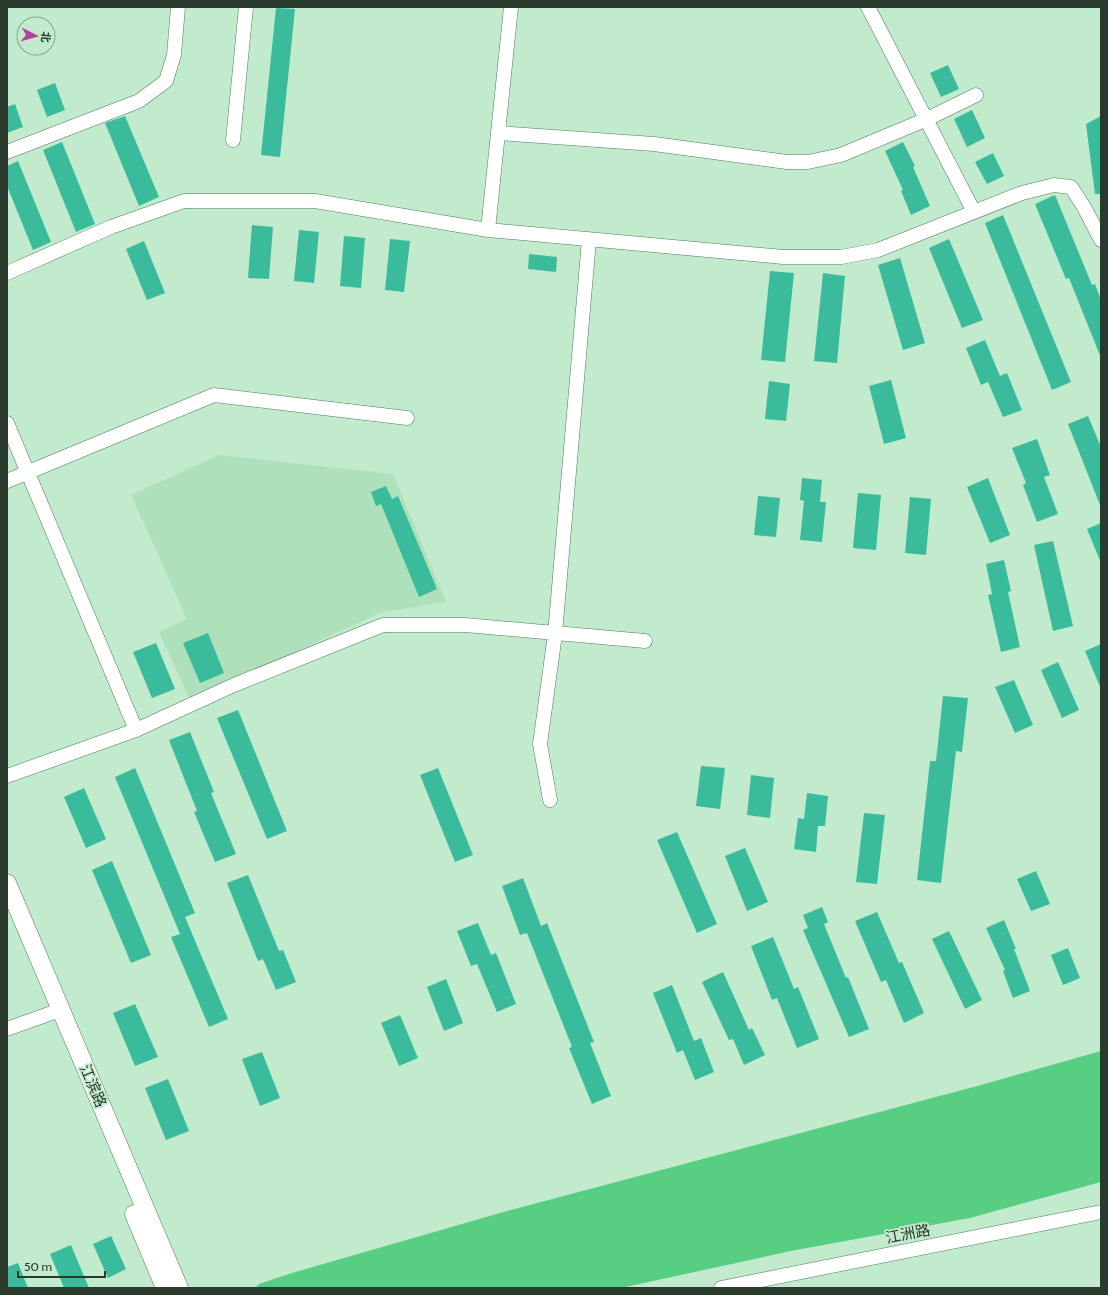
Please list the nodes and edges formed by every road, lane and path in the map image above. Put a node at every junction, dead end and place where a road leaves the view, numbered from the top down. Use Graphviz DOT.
graph roads {
  1 [pos="178,7"];
  2 [pos="246,7"];
  3 [pos="511,7"];
  4 [pos="868,7"];
  5 [pos="976,94"];
  6 [pos="927,118"];
  7 [pos="498,133"];
  8 [pos="233,140"];
  9 [pos="7,152"];
  10 [pos="974,212"];
  11 [pos="488,230"];
  12 [pos="589,240"];
  13 [pos="1101,240"];
  14 [pos="7,273"];
  15 [pos="407,418"];
  16 [pos="7,423"];
  17 [pos="28,472"];
  18 [pos="7,481"];
  19 [pos="555,634"];
  20 [pos="645,641"];
  21 [pos="136,730"];
  22 [pos="7,776"];
  23 [pos="550,800"];
  24 [pos="7,883"];
  25 [pos="7,915"];
  26 [pos="55,1012"];
  27 [pos="7,1029"];
  28 [pos="1101,1212"];
  29 [pos="165,1288"];
  30 [pos="179,1288"];
  31 [pos="721,1288"];
  1 -- 9 [label="street"];
  2 -- 8 [label="street"];
  3 -- 7 [label="street"];
  4 -- 6 [label="street"];
  5 -- 6 [label="street"];
  6 -- 7 [label="street"];
  6 -- 10 [label="street"];
  7 -- 11 [label="street"];
  10 -- 12 [label="street"];
  10 -- 13 [label="street"];
  11 -- 12 [label="street"];
  11 -- 14 [label="street"];
  12 -- 19 [label="street"];
  15 -- 17 [label="street"];
  16 -- 17 [label="street"];
  17 -- 18 [label="street"];
  17 -- 21 [label="street"];
  19 -- 20 [label="street"];
  19 -- 21 [label="street"];
  19 -- 23 [label="street"];
  21 -- 22 [label="street"];
  24 -- 26 [label="main road, 江滨路"];
  25 -- 26 [label="main road, 江滨路"];
  26 -- 27 [label="street"];
  26 -- 29 [label="main road, 江滨路"];
  26 -- 30 [label="main road, 江滨路"];
  28 -- 31 [label="street, 江洲路"];
}
